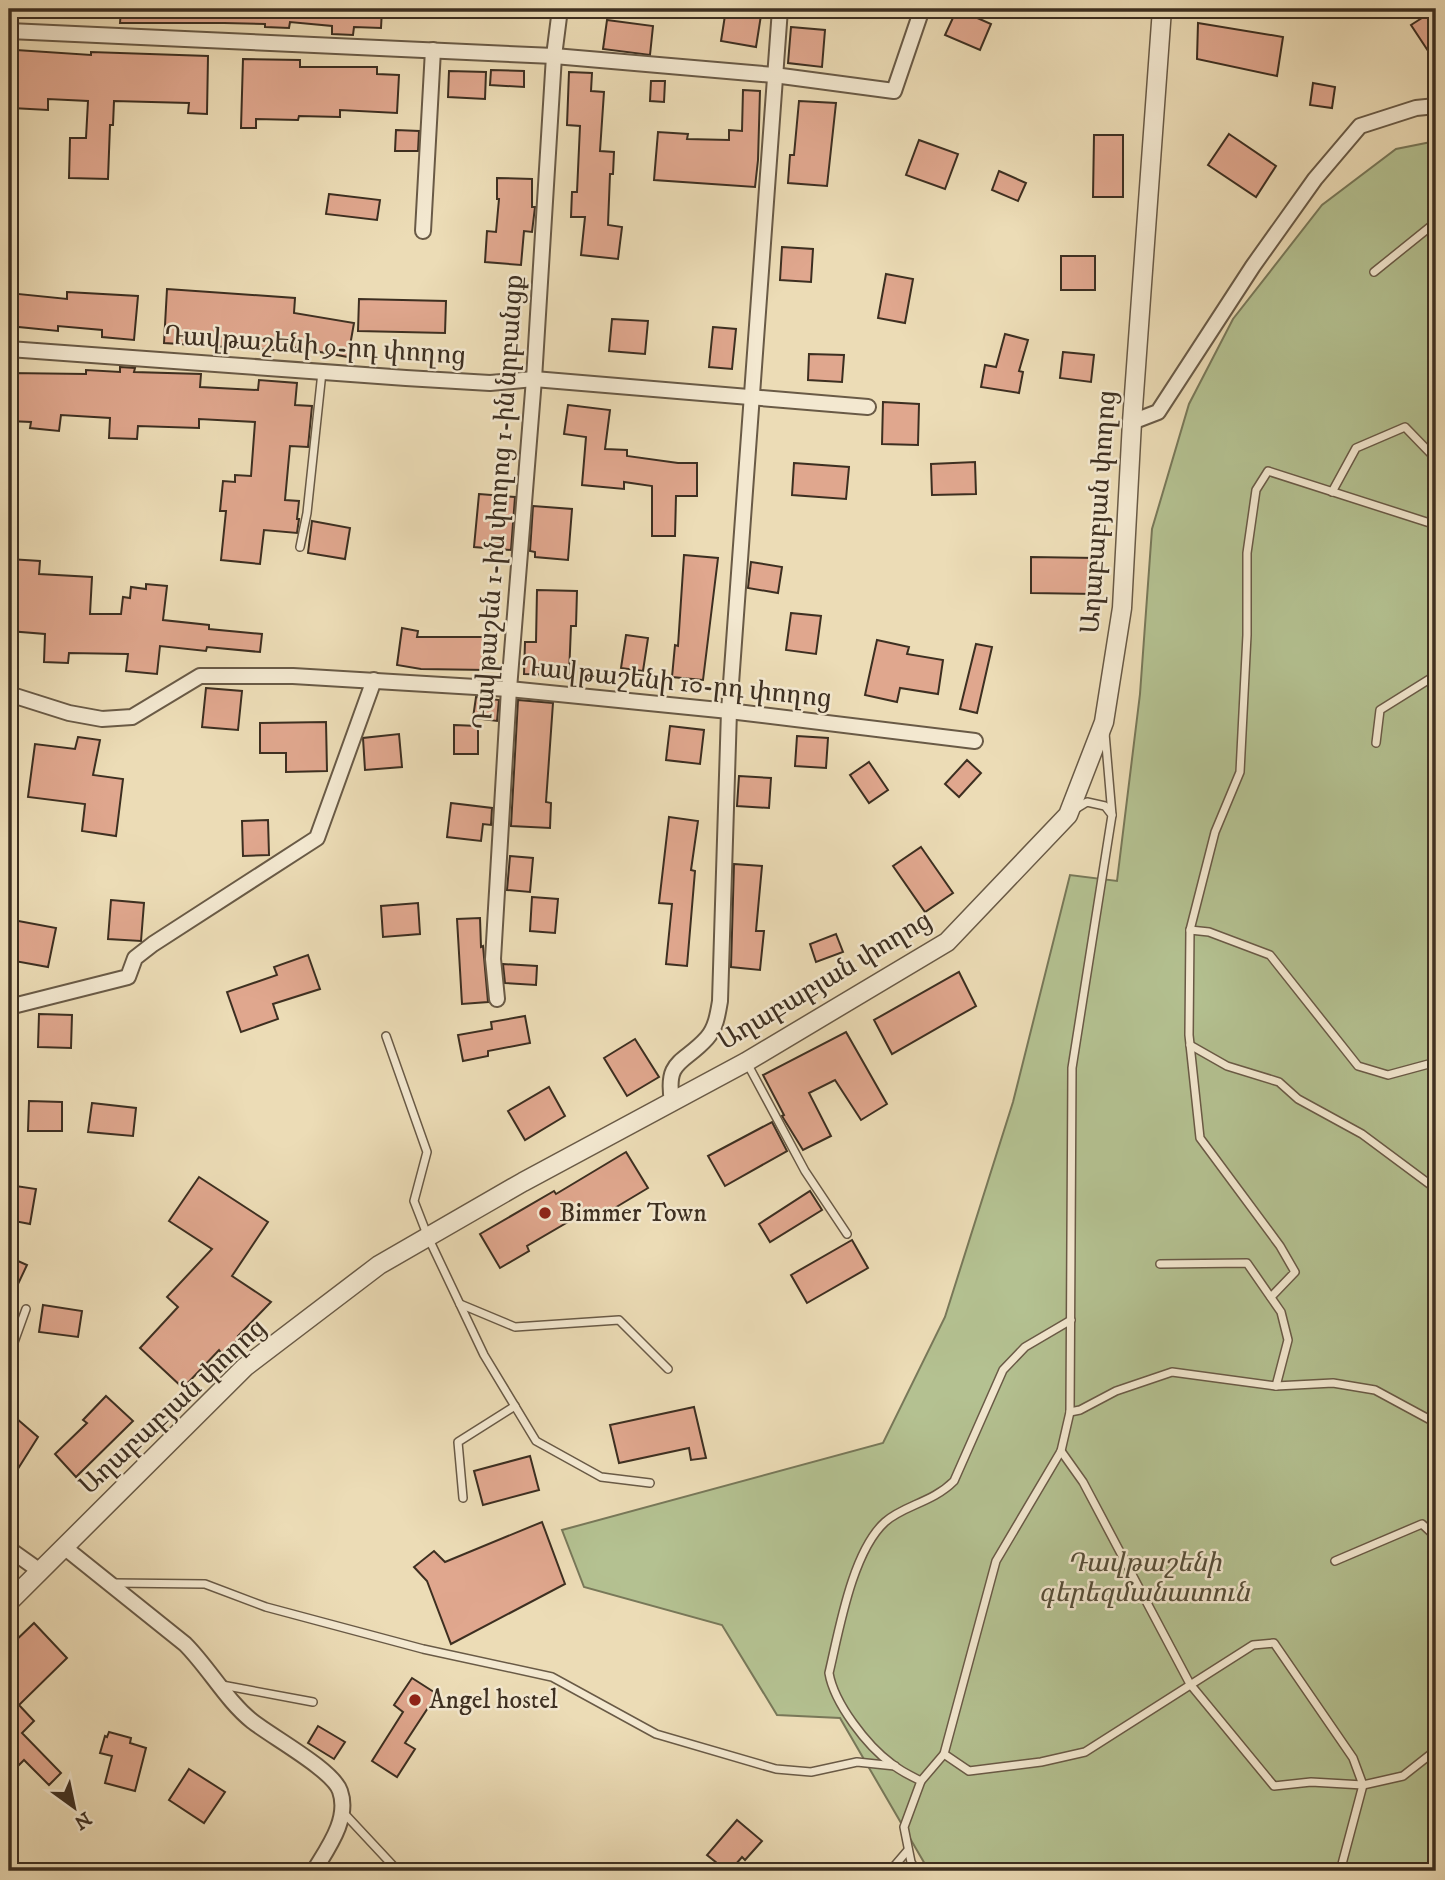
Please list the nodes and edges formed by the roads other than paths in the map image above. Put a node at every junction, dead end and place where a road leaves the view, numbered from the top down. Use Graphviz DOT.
graph roads {
  1 [pos="560,9"];
  2 [pos="780,9"];
  3 [pos="922,9"];
  4 [pos="1162,9"];
  5 [pos="9,31"];
  6 [pos="433,50"];
  7 [pos="554,55"];
  8 [pos="774,75"];
  9 [pos="1436,106"];
  10 [pos="1436,222"];
  11 [pos="424,231"];
  12 [pos="1374,272"];
  13 [pos="9,349"];
  14 [pos="322,372"];
  15 [pos="534,379"];
  16 [pos="753,396"];
  17 [pos="868,407"];
  18 [pos="1132,422"];
  19 [pos="1436,459"];
  20 [pos="1332,492"];
  21 [pos="1436,525"];
  22 [pos="300,547"];
  23 [pos="1436,625"];
  24 [pos="1436,644"];
  25 [pos="1436,675"];
  26 [pos="374,680"];
  27 [pos="509,690"];
  28 [pos="9,694"];
  29 [pos="729,711"];
  30 [pos="1104,722"];
  31 [pos="975,741"];
  32 [pos="1376,743"];
  33 [pos="1068,814"];
  34 [pos="1112,815"];
  35 [pos="1190,930"];
  36 [pos="496,999"];
  37 [pos="9,1007"];
  38 [pos="386,1036"];
  39 [pos="1190,1045"];
  40 [pos="746,1062"];
  41 [pos="1436,1062"];
  42 [pos="672,1101"];
  43 [pos="1436,1189"];
  44 [pos="847,1234"];
  45 [pos="428,1237"];
  46 [pos="1160,1264"];
  47 [pos="1271,1297"];
  48 [pos="460,1303"];
  49 [pos="26,1308"];
  50 [pos="1071,1320"];
  51 [pos="9,1356"];
  52 [pos="668,1369"];
  53 [pos="1276,1386"];
  54 [pos="515,1406"];
  55 [pos="1070,1412"];
  56 [pos="1436,1423"];
  57 [pos="1061,1451"];
  58 [pos="650,1483"];
  59 [pos="463,1498"];
  60 [pos="1436,1537"];
  61 [pos="64,1548"];
  62 [pos="9,1549"];
  63 [pos="1335,1561"];
  64 [pos="40,1571"];
  65 [pos="108,1583"];
  66 [pos="9,1602"];
  67 [pos="1190,1684"];
  68 [pos="221,1685"];
  69 [pos="313,1702"];
  70 [pos="1436,1750"];
  71 [pos="944,1754"];
  72 [pos="895,1766"];
  73 [pos="921,1782"];
  74 [pos="1363,1785"];
  75 [pos="342,1810"];
  76 [pos="908,1850"];
  77 [pos="314,1871"];
  78 [pos="398,1871"];
  79 [pos="890,1871"];
  80 [pos="916,1871"];
  81 [pos="1345,1871"];
  1 -- 7 [label="street, Դավթաշեն 1-ին փողոց 1-ին նրբանցք"];
  2 -- 8 [label="street"];
  3 -- 8 [label="street"];
  4 -- 18 [label="street, Աղաբաբյան փողոց"];
  5 -- 6 [label="street"];
  6 -- 7 [label="street"];
  6 -- 11 [label="street"];
  7 -- 8 [label="street"];
  7 -- 15 [label="street, Դավթաշեն 1-ին փողոց 1-ին նրբանցք"];
  8 -- 16 [label="street"];
  9 -- 18 [label="street"];
  10 -- 12 [label="lane"];
  13 -- 14 [label="street, Դավթաշենի 9-րդ փողոց"];
  14 -- 15 [label="street, Դավթաշենի 9-րդ փողոց"];
  14 -- 22 [label="lane"];
  15 -- 16 [label="street, Դավթաշենի 9-րդ փողոց"];
  15 -- 27 [label="street, Դավթաշեն 1-ին փողոց 1-ին նրբանցք"];
  16 -- 17 [label="street, Դավթաշենի 9-րդ փողոց"];
  16 -- 29 [label="street"];
  18 -- 30 [label="street, Աղաբաբյան փողոց"];
  19 -- 20 [label="lane"];
  20 -- 21 [label="lane"];
  20 -- 35 [label="lane"];
  23 -- 24 [label="lane"];
  25 -- 32 [label="lane"];
  26 -- 27 [label="street, Դավթաշենի 10-րդ փողոց"];
  26 -- 28 [label="street, Դավթաշենի 10-րդ փողոց"];
  26 -- 37 [label="street"];
  27 -- 29 [label="street, Դավթաշենի 10-րդ փողոց"];
  27 -- 36 [label="street, Դավթաշեն 1-ին փողոց 1-ին նրբանցք"];
  29 -- 31 [label="street, Դավթաշենի 10-րդ փողոց"];
  29 -- 42 [label="street"];
  30 -- 33 [label="street, Աղաբաբյան փողոց"];
  30 -- 34 [label="lane"];
  33 -- 34 [label="lane"];
  33 -- 40 [label="street, Աղաբաբյան փողոց"];
  34 -- 50 [label="lane"];
  35 -- 39 [label="lane"];
  35 -- 41 [label="lane"];
  38 -- 45 [label="lane"];
  39 -- 43 [label="lane"];
  39 -- 47 [label="lane"];
  40 -- 42 [label="street, Աղաբաբյան փողոց"];
  40 -- 44 [label="lane"];
  42 -- 45 [label="street, Աղաբաբյան փողոց"];
  45 -- 48 [label="lane"];
  45 -- 61 [label="street, Աղաբաբյան փողոց"];
  46 -- 47 [label="lane"];
  47 -- 53 [label="lane"];
  48 -- 52 [label="lane"];
  48 -- 54 [label="lane"];
  49 -- 51 [label="lane"];
  50 -- 55 [label="lane"];
  50 -- 72 [label="lane"];
  53 -- 55 [label="lane"];
  53 -- 56 [label="lane"];
  54 -- 58 [label="lane"];
  54 -- 59 [label="lane"];
  55 -- 57 [label="lane"];
  57 -- 67 [label="lane"];
  57 -- 71 [label="lane"];
  60 -- 63 [label="lane"];
  61 -- 64 [label="street, Աղաբաբյան փողոց"];
  61 -- 65 [label="street"];
  62 -- 64 [label="street"];
  64 -- 66 [label="street, Աղաբաբյան փողոց"];
  65 -- 68 [label="street"];
  65 -- 72 [label="lane"];
  67 -- 71 [label="lane"];
  67 -- 74 [label="lane"];
  67 -- 74 [label="lane"];
  68 -- 69 [label="lane"];
  68 -- 75 [label="street"];
  70 -- 74 [label="lane"];
  71 -- 73 [label="lane"];
  72 -- 73 [label="lane"];
  73 -- 76 [label="lane"];
  74 -- 81 [label="lane"];
  75 -- 77 [label="street"];
  75 -- 78 [label="lane"];
  76 -- 79 [label="lane"];
  76 -- 80 [label="lane"];
}
